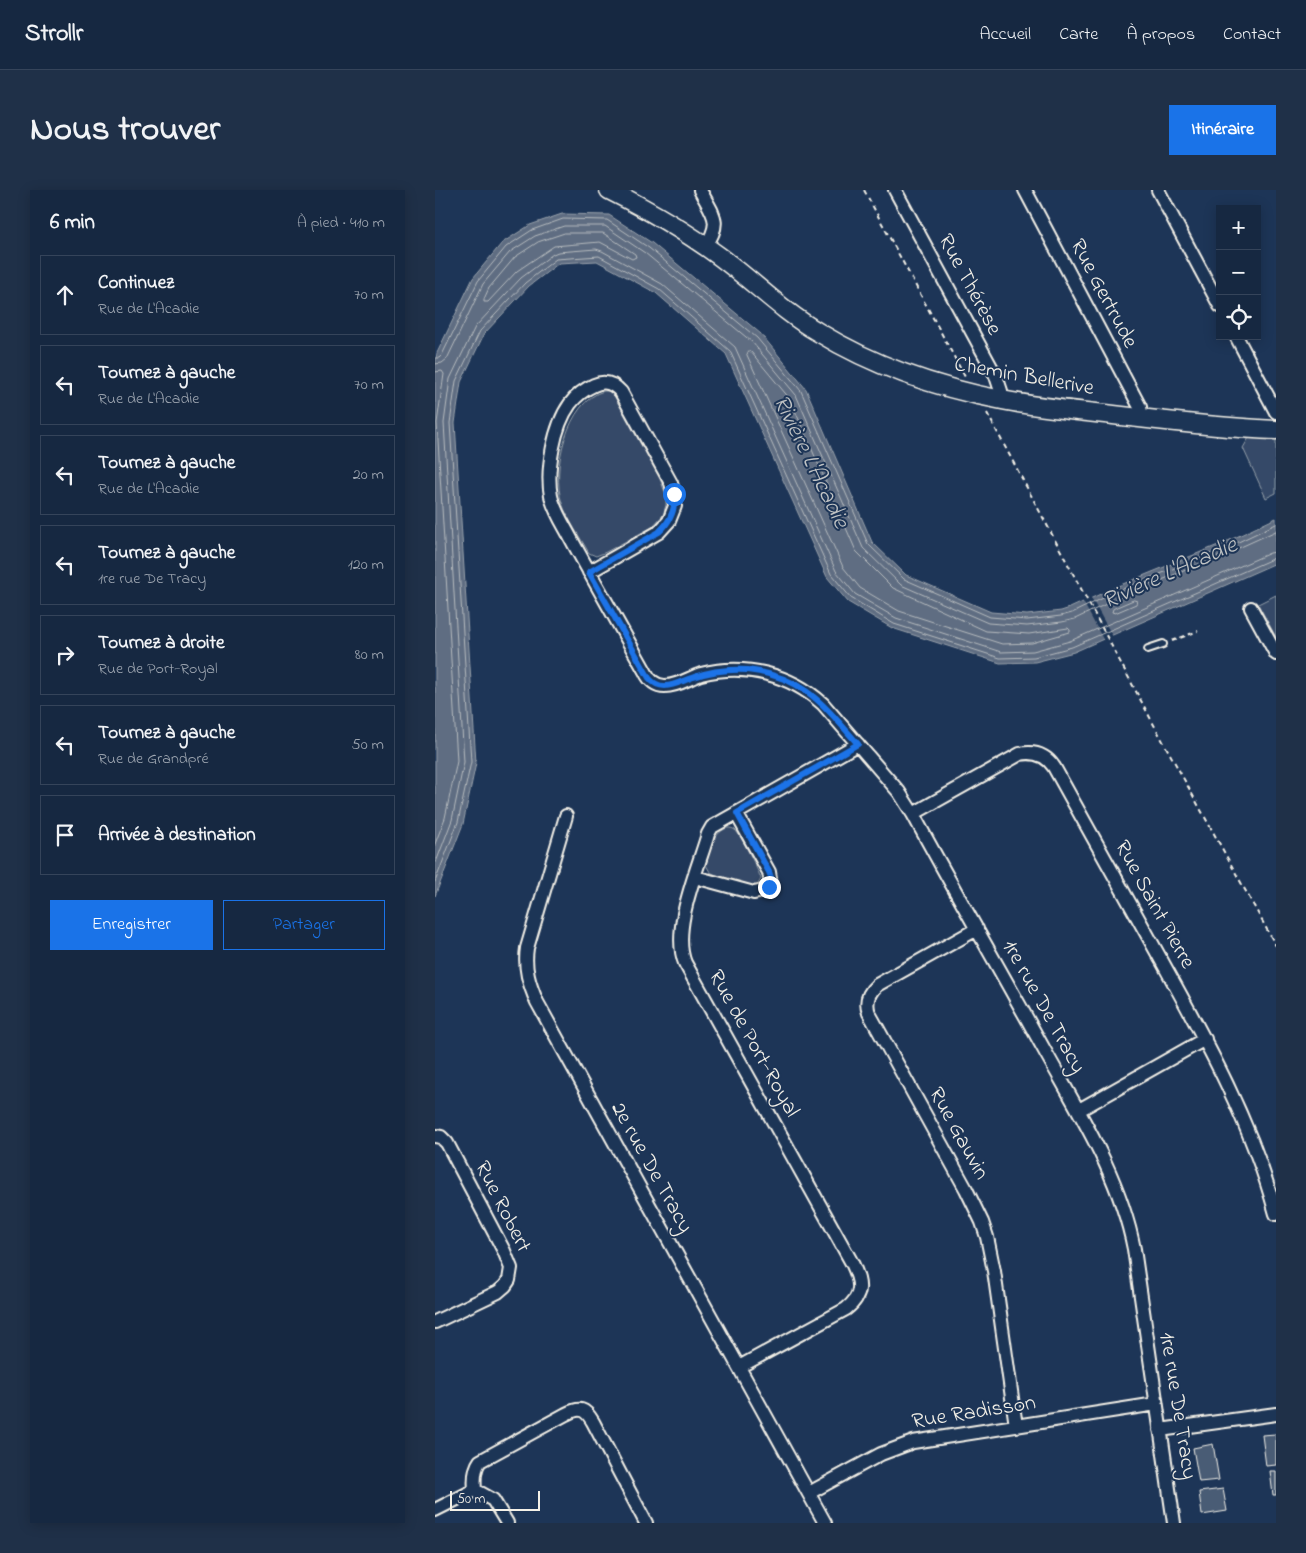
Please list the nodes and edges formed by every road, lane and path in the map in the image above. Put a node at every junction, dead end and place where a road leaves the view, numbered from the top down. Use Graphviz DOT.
graph roads {
  1 [pos="609,190"];
  2 [pos="700,190"];
  3 [pos="864,190"];
  4 [pos="895,190"];
  5 [pos="1025,190"];
  6 [pos="1158,190"];
  7 [pos="705,247"];
  8 [pos="1216,299"];
  9 [pos="1238,340"];
  10 [pos="969,384"];
  11 [pos="1002,400"];
  12 [pos="986,410"];
  13 [pos="1276,412"];
  14 [pos="1142,418"];
  15 [pos="1276,430"];
  16 [pos="589,572"];
  17 [pos="1251,608"];
  18 [pos="1198,631"];
  19 [pos="1163,644"];
  20 [pos="1149,649"];
  21 [pos="1276,654"];
  22 [pos="858,744"];
  23 [pos="737,813"];
  24 [pos="913,814"];
  25 [pos="566,816"];
  26 [pos="695,877"];
  27 [pos="977,929"];
  28 [pos="1276,946"];
  29 [pos="1205,1039"];
  30 [pos="1079,1110"];
  31 [pos="435,1136"];
  32 [pos="1276,1214"];
  33 [pos="435,1322"];
  34 [pos="739,1367"];
  35 [pos="1156,1404"];
  36 [pos="1276,1414"];
  37 [pos="1016,1426"];
  38 [pos="1161,1430"];
  39 [pos="475,1490"];
  40 [pos="809,1493"];
  41 [pos="435,1510"];
  42 [pos="507,1523"];
  43 [pos="646,1523"];
  44 [pos="825,1523"];
  45 [pos="1175,1523"];
  1 -- 7 [label="street, Chemin Bellerive"];
  2 -- 7 [label="street"];
  3 -- 10 [label="path"];
  4 -- 11 [label="street, Rue Thérèse"];
  5 -- 14 [label="street, Rue Gertrude"];
  6 -- 8 [label="street"];
  7 -- 11 [label="street, Chemin Bellerive"];
  9 -- 13 [label="street"];
  11 -- 14 [label="street, Chemin Bellerive"];
  12 -- 28 [label="path"];
  14 -- 15 [label="street, Chemin Bellerive"];
  16 -- 16 [label="street"];
  16 -- 22 [label="street, 1re rue De Tracy"];
  17 -- 21 [label="street"];
  18 -- 19 [label="path"];
  19 -- 20 [label="lane"];
  22 -- 23 [label="street, Rue de Port-Royal"];
  22 -- 24 [label="street, 1re rue De Tracy"];
  23 -- 26 [label="street, Rue de Port-Royal"];
  23 -- 26 [label="street"];
  24 -- 27 [label="street, 1re rue De Tracy"];
  24 -- 29 [label="street, Rue Saint Pierre"];
  25 -- 34 [label="street, 2e rue De Tracy"];
  26 -- 34 [label="street, Rue de Port-Royal"];
  27 -- 30 [label="street, 1re rue De Tracy"];
  27 -- 37 [label="street, Rue Gauvin"];
  29 -- 30 [label="street"];
  29 -- 32 [label="street, Rue Saint Pierre"];
  30 -- 35 [label="street, 1re rue De Tracy"];
  31 -- 33 [label="street, Rue Robert"];
  34 -- 40 [label="street, 2e rue De Tracy"];
  35 -- 37 [label="street, Rue Radisson"];
  35 -- 38 [label="street, 1re rue De Tracy"];
  36 -- 38 [label="street"];
  37 -- 40 [label="street, Rue Radisson"];
  38 -- 45 [label="street, 1re rue De Tracy"];
  39 -- 41 [label="street"];
  39 -- 42 [label="street"];
  39 -- 43 [label="street"];
  40 -- 44 [label="street, 2e rue De Tracy"];
}
